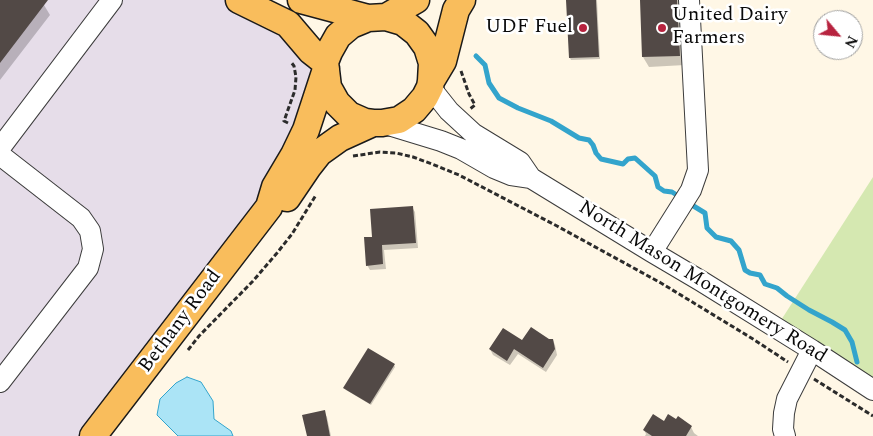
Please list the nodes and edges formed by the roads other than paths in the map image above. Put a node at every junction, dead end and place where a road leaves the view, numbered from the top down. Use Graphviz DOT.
graph roads {
  1 [pos="112,0"];
  2 [pos="239,0"];
  3 [pos="301,0"];
  4 [pos="416,0"];
  5 [pos="462,0"];
  6 [pos="689,0"];
  7 [pos="377,18"];
  8 [pos="326,66"];
  9 [pos="431,84"];
  10 [pos="378,123"];
  11 [pos="0,148"];
  12 [pos="0,155"];
  13 [pos="531,178"];
  14 [pos="269,207"];
  15 [pos="652,252"];
  16 [pos="812,350"];
  17 [pos="0,382"];
  18 [pos="873,390"];
  19 [pos="94,436"];
  20 [pos="785,436"];
  1 -- 11 [label="street"];
  2 -- 8 [label="main road"];
  3 -- 7 [label="main road"];
  4 -- 7 [label="main road"];
  5 -- 9 [label="main road"];
  6 -- 15 [label="street"];
  7 -- 8 [label="main road"];
  7 -- 9 [label="main road"];
  8 -- 10 [label="main road"];
  8 -- 14 [label="main road, Bethany Road"];
  9 -- 10 [label="main road"];
  9 -- 13 [label="street, North Mason Montgomery Road"];
  10 -- 13 [label="street, North Mason Montgomery Road"];
  10 -- 14 [label="main road, Bethany Road"];
  12 -- 17 [label="street"];
  13 -- 15 [label="street, North Mason Montgomery Road"];
  14 -- 19 [label="main road, Bethany Road"];
  15 -- 16 [label="street, North Mason Montgomery Road"];
  16 -- 18 [label="street, North Mason Montgomery Road"];
  16 -- 20 [label="street"];
}
